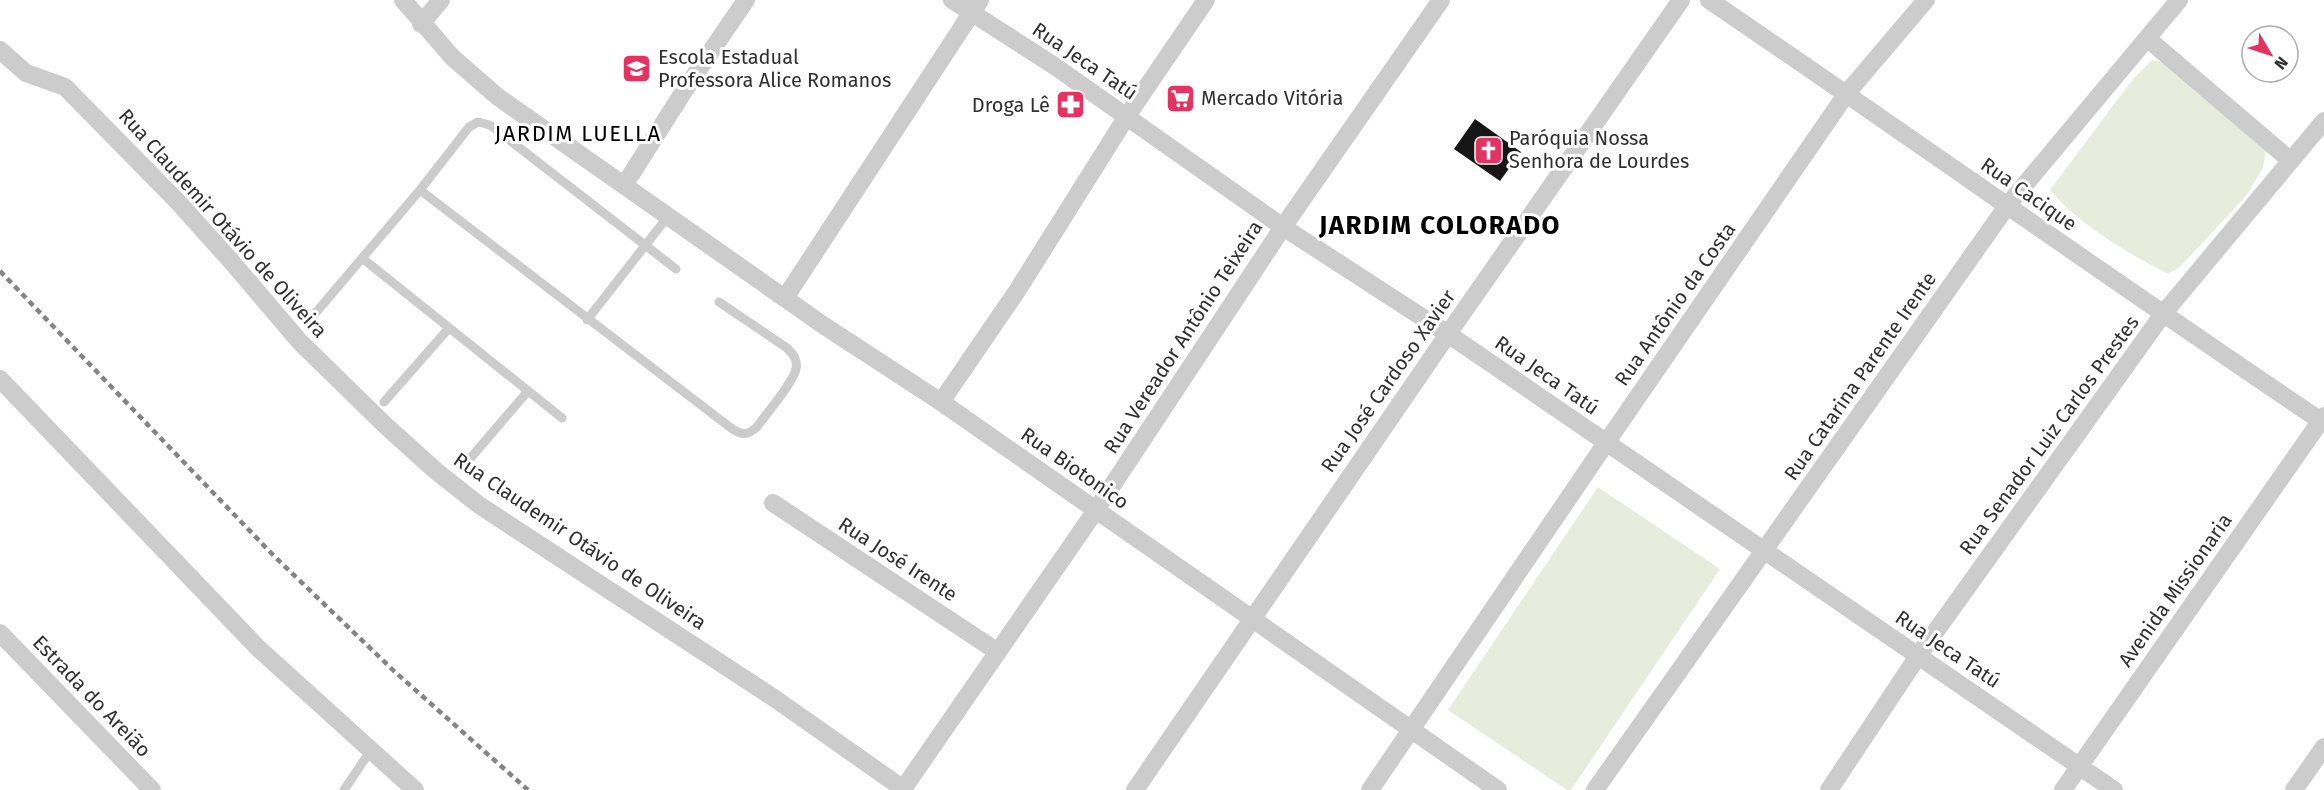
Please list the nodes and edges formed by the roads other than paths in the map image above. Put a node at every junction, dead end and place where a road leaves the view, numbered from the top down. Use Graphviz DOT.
graph roads {
  1 [pos="403,0"];
  2 [pos="441,0"];
  3 [pos="746,0"];
  4 [pos="952,0"];
  5 [pos="1206,0"];
  6 [pos="1441,0"];
  7 [pos="1681,0"];
  8 [pos="1709,0"];
  9 [pos="1926,0"];
  10 [pos="2179,0"];
  11 [pos="976,7"];
  12 [pos="421,24"];
  13 [pos="2148,39"];
  14 [pos="0,50"];
  15 [pos="1847,93"];
  16 [pos="1127,116"];
  17 [pos="2324,121"];
  18 [pos="2291,161"];
  19 [pos="625,184"];
  20 [pos="420,190"];
  21 [pos="2007,206"];
  22 [pos="669,215"];
  23 [pos="1283,227"];
  24 [pos="646,246"];
  25 [pos="362,258"];
  26 [pos="676,269"];
  27 [pos="785,297"];
  28 [pos="719,302"];
  29 [pos="2163,314"];
  30 [pos="313,316"];
  31 [pos="587,320"];
  32 [pos="449,328"];
  33 [pos="1448,334"];
  34 [pos="0,379"];
  35 [pos="528,391"];
  36 [pos="384,402"];
  37 [pos="940,402"];
  38 [pos="562,418"];
  39 [pos="2323,420"];
  40 [pos="1606,443"];
  41 [pos="462,468"];
  42 [pos="773,503"];
  43 [pos="1096,510"];
  44 [pos="1764,551"];
  45 [pos="1251,620"];
  46 [pos="0,633"];
  47 [pos="998,652"];
  48 [pos="1918,656"];
  49 [pos="1411,729"];
  50 [pos="2324,747"];
  51 [pos="371,750"];
  52 [pos="2080,766"];
  53 [pos="152,790"];
  54 [pos="344,790"];
  55 [pos="416,790"];
  56 [pos="904,790"];
  57 [pos="1135,790"];
  58 [pos="1370,790"];
  59 [pos="1498,790"];
  60 [pos="1595,790"];
  61 [pos="1829,790"];
  62 [pos="2063,790"];
  63 [pos="2114,790"];
  64 [pos="2294,790"];
  1 -- 12 [label="street, Rua Biotonico"];
  2 -- 12 [label="street"];
  3 -- 19 [label="street"];
  4 -- 11 [label="street, Rua Jeca Tatú"];
  5 -- 16 [label="street"];
  6 -- 23 [label="street, Rua Vereador Antônio Teixeira"];
  7 -- 33 [label="street, Rua José Cardoso Xavier"];
  8 -- 15 [label="street, Rua Cacique"];
  9 -- 15 [label="street, Rua Antônio da Costa"];
  10 -- 13 [label="street, Rua Catarina Parente Irente"];
  11 -- 16 [label="street, Rua Jeca Tatú"];
  11 -- 27 [label="street"];
  12 -- 19 [label="street, Rua Biotonico"];
  13 -- 18 [label="street"];
  13 -- 21 [label="street, Rua Catarina Parente Irente"];
  14 -- 56 [label="street, Rua Claudemir Otávio de Oliveira"];
  15 -- 21 [label="street, Rua Cacique"];
  15 -- 40 [label="street, Rua Antônio da Costa"];
  16 -- 23 [label="street, Rua Jeca Tatú"];
  16 -- 37 [label="street"];
  17 -- 18 [label="street, Rua Senador Luiz Carlos Prestes"];
  18 -- 29 [label="street, Rua Senador Luiz Carlos Prestes"];
  19 -- 22 [label="street, Rua Biotonico"];
  20 -- 24 [label="lane"];
  20 -- 25 [label="lane"];
  20 -- 31 [label="lane"];
  21 -- 29 [label="street, Rua Cacique"];
  21 -- 44 [label="street, Rua Catarina Parente Irente"];
  22 -- 24 [label="lane"];
  22 -- 27 [label="street, Rua Biotonico"];
  23 -- 33 [label="street, Rua Jeca Tatú"];
  23 -- 43 [label="street, Rua Vereador Antônio Teixeira"];
  24 -- 26 [label="lane"];
  24 -- 31 [label="lane"];
  25 -- 30 [label="lane"];
  25 -- 32 [label="lane"];
  27 -- 37 [label="street, Rua Biotonico"];
  28 -- 31 [label="lane"];
  29 -- 39 [label="street, Rua Cacique"];
  29 -- 48 [label="street, Rua Senador Luiz Carlos Prestes"];
  32 -- 35 [label="lane"];
  32 -- 36 [label="lane"];
  33 -- 40 [label="street, Rua Jeca Tatú"];
  33 -- 45 [label="street, Rua José Cardoso Xavier"];
  34 -- 51 [label="street"];
  35 -- 38 [label="lane"];
  35 -- 41 [label="lane"];
  37 -- 43 [label="street, Rua Biotonico"];
  39 -- 52 [label="street, Avenida Missionaria"];
  40 -- 44 [label="street, Rua Jeca Tatú"];
  40 -- 49 [label="street, Rua Antônio da Costa"];
  42 -- 47 [label="street, Rua José Irente"];
  43 -- 45 [label="street, Rua Biotonico"];
  43 -- 47 [label="street, Rua Vereador Antônio Teixeira"];
  44 -- 48 [label="street, Rua Jeca Tatú"];
  44 -- 60 [label="street, Rua Catarina Parente Irente"];
  45 -- 49 [label="street, Rua Biotonico"];
  45 -- 57 [label="street, Rua José Cardoso Xavier"];
  46 -- 53 [label="street, Estrada do Areião"];
  47 -- 56 [label="street, Rua Vereador Antônio Teixeira"];
  48 -- 52 [label="street, Rua Jeca Tatú"];
  48 -- 61 [label="street, Rua Senador Luiz Carlos Prestes"];
  49 -- 58 [label="street, Rua Antônio da Costa"];
  49 -- 59 [label="street, Rua Biotonico"];
  50 -- 64 [label="street"];
  51 -- 54 [label="lane"];
  51 -- 55 [label="street"];
  52 -- 62 [label="street, Avenida Missionaria"];
  52 -- 63 [label="street, Rua Jeca Tatú"];
}
